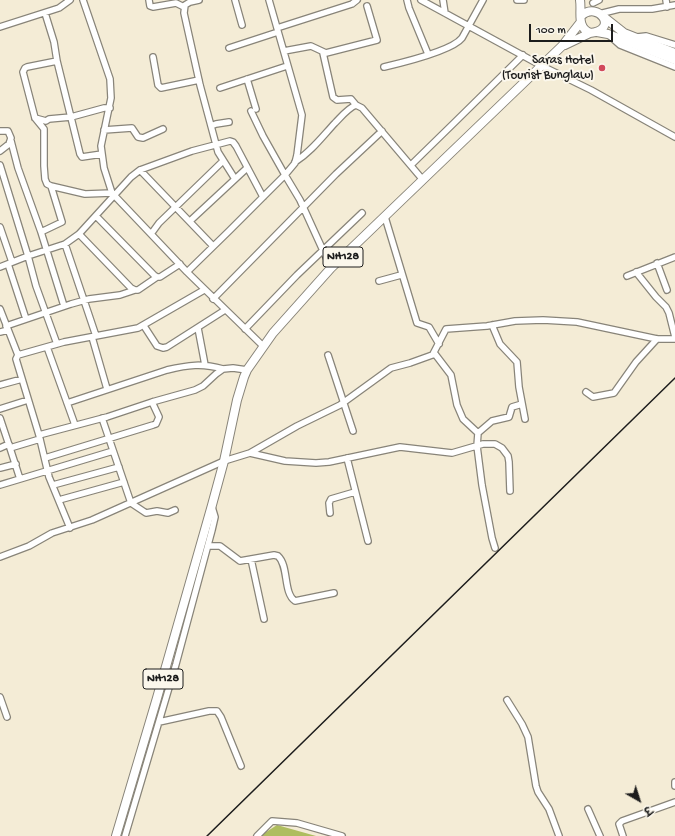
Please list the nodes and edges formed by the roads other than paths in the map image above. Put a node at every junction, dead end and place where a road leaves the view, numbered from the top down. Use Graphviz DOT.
graph roads {
  1 [pos="70,0"];
  2 [pos="83,0"];
  3 [pos="149,0"];
  4 [pos="199,0"];
  5 [pos="235,0"];
  6 [pos="269,0"];
  7 [pos="357,0"];
  8 [pos="407,0"];
  9 [pos="421,0"];
  10 [pos="443,0"];
  11 [pos="483,0"];
  12 [pos="517,0"];
  13 [pos="524,0"];
  14 [pos="580,0"];
  15 [pos="666,0"];
  16 [pos="186,3"];
  17 [pos="675,5"];
  18 [pos="367,6"];
  19 [pos="598,7"];
  20 [pos="667,7"];
  21 [pos="44,13"];
  22 [pos="445,13"];
  23 [pos="580,19"];
  24 [pos="242,26"];
  25 [pos="468,26"];
  26 [pos="0,27"];
  27 [pos="278,30"];
  28 [pos="594,32"];
  29 [pos="608,34"];
  30 [pos="634,38"];
  31 [pos="675,45"];
  32 [pos="562,46"];
  33 [pos="229,48"];
  34 [pos="284,51"];
  35 [pos="323,52"];
  36 [pos="675,53"];
  37 [pos="428,54"];
  38 [pos="522,55"];
  39 [pos="153,57"];
  40 [pos="675,60"];
  41 [pos="57,61"];
  42 [pos="287,66"];
  43 [pos="542,66"];
  44 [pos="384,67"];
  45 [pos="675,67"];
  46 [pos="247,79"];
  47 [pos="199,80"];
  48 [pos="220,88"];
  49 [pos="356,105"];
  50 [pos="110,108"];
  51 [pos="71,117"];
  52 [pos="34,118"];
  53 [pos="46,121"];
  54 [pos="229,122"];
  55 [pos="211,126"];
  56 [pos="44,128"];
  57 [pos="163,129"];
  58 [pos="104,130"];
  59 [pos="0,131"];
  60 [pos="382,131"];
  61 [pos="675,137"];
  62 [pos="11,142"];
  63 [pos="216,144"];
  64 [pos="0,151"];
  65 [pos="102,154"];
  66 [pos="223,161"];
  67 [pos="295,162"];
  68 [pos="0,165"];
  69 [pos="410,165"];
  70 [pos="248,168"];
  71 [pos="140,170"];
  72 [pos="285,175"];
  73 [pos="235,180"];
  74 [pos="423,180"];
  75 [pos="52,186"];
  76 [pos="113,195"];
  77 [pos="263,197"];
  78 [pos="176,207"];
  79 [pos="303,207"];
  80 [pos="362,212"];
  81 [pos="96,216"];
  82 [pos="384,217"];
  83 [pos="190,221"];
  84 [pos="0,227"];
  85 [pos="41,232"];
  86 [pos="79,234"];
  87 [pos="150,234"];
  88 [pos="65,244"];
  89 [pos="213,246"];
  90 [pos="323,249"];
  91 [pos="46,250"];
  92 [pos="28,256"];
  93 [pos="675,257"];
  94 [pos="10,263"];
  95 [pos="180,264"];
  96 [pos="657,264"];
  97 [pos="0,267"];
  98 [pos="331,268"];
  99 [pos="187,272"];
  100 [pos="636,272"];
  101 [pos="401,275"];
  102 [pos="627,276"];
  103 [pos="157,277"];
  104 [pos="379,281"];
  105 [pos="135,290"];
  106 [pos="204,290"];
  107 [pos="667,290"];
  108 [pos="213,299"];
  109 [pos="84,300"];
  110 [pos="64,306"];
  111 [pos="0,310"];
  112 [pos="225,310"];
  113 [pos="46,312"];
  114 [pos="26,319"];
  115 [pos="492,325"];
  116 [pos="144,326"];
  117 [pos="7,328"];
  118 [pos="198,328"];
  119 [pos="245,330"];
  120 [pos="0,332"];
  121 [pos="94,336"];
  122 [pos="675,338"];
  123 [pos="657,339"];
  124 [pos="57,344"];
  125 [pos="439,344"];
  126 [pos="262,346"];
  127 [pos="48,347"];
  128 [pos="433,354"];
  129 [pos="328,355"];
  130 [pos="18,356"];
  131 [pos="205,365"];
  132 [pos="223,369"];
  133 [pos="247,370"];
  134 [pos="22,379"];
  135 [pos="0,385"];
  136 [pos="107,389"];
  137 [pos="586,392"];
  138 [pos="28,400"];
  139 [pos="152,402"];
  140 [pos="344,402"];
  141 [pos="67,403"];
  142 [pos="522,404"];
  143 [pos="0,408"];
  144 [pos="0,418"];
  145 [pos="102,418"];
  146 [pos="525,419"];
  147 [pos="74,425"];
  148 [pos="353,431"];
  149 [pos="478,433"];
  150 [pos="39,437"];
  151 [pos="109,439"];
  152 [pos="10,446"];
  153 [pos="477,446"];
  154 [pos="0,448"];
  155 [pos="114,451"];
  156 [pos="250,453"];
  157 [pos="45,458"];
  158 [pos="347,458"];
  159 [pos="224,461"];
  160 [pos="16,464"];
  161 [pos="119,467"];
  162 [pos="0,468"];
  163 [pos="48,471"];
  164 [pos="20,479"];
  165 [pos="124,482"];
  166 [pos="0,485"];
  167 [pos="53,485"];
  168 [pos="355,492"];
  169 [pos="510,492"];
  170 [pos="59,500"];
  171 [pos="131,502"];
  172 [pos="212,505"];
  173 [pos="175,510"];
  174 [pos="330,513"];
  175 [pos="70,528"];
  176 [pos="368,541"];
  177 [pos="208,546"];
  178 [pos="495,548"];
  179 [pos="0,557"];
  180 [pos="251,559"];
  181 [pos="334,593"];
  182 [pos="264,618"];
  183 [pos="0,697"];
  184 [pos="507,700"];
  185 [pos="7,717"];
  186 [pos="159,722"];
  187 [pos="241,766"];
  188 [pos="675,782"];
  189 [pos="675,786"];
  190 [pos="675,802"];
  191 [pos="588,809"];
  192 [pos="116,836"];
  193 [pos="124,836"];
  194 [pos="257,836"];
  195 [pos="342,836"];
  196 [pos="559,836"];
  197 [pos="600,836"];
  198 [pos="623,836"];
  1 -- 21 [label="street"];
  2 -- 50 [label="street"];
  3 -- 16 [label="street"];
  4 -- 16 [label="street"];
  5 -- 24 [label="street"];
  6 -- 27 [label="street"];
  7 -- 27 [label="street"];
  8 -- 37 [label="street"];
  9 -- 22 [label="street"];
  10 -- 22 [label="street"];
  11 -- 25 [label="street"];
  12 -- 13 [label="street"];
  14 -- 23 [label="highway"];
  15 -- 20 [label="street"];
  16 -- 47 [label="street"];
  17 -- 20 [label="street"];
  18 -- 35 [label="street"];
  19 -- 20 [label="street"];
  19 -- 23 [label="highway"];
  19 -- 28 [label="highway"];
  19 -- 30 [label="highway"];
  21 -- 26 [label="street"];
  21 -- 41 [label="street"];
  22 -- 25 [label="street"];
  23 -- 28 [label="highway"];
  23 -- 32 [label="highway, NH128"];
  25 -- 37 [label="street"];
  25 -- 38 [label="street"];
  27 -- 33 [label="street"];
  27 -- 34 [label="street"];
  28 -- 29 [label="highway"];
  28 -- 32 [label="highway, NH128"];
  29 -- 40 [label="highway"];
  29 -- 45 [label="street"];
  30 -- 31 [label="street"];
  30 -- 36 [label="highway"];
  32 -- 43 [label="highway, NH128"];
  34 -- 35 [label="street"];
  34 -- 42 [label="street"];
  35 -- 49 [label="street"];
  37 -- 44 [label="street"];
  38 -- 43 [label="street"];
  38 -- 69 [label="street"];
  39 -- 47 [label="street"];
  41 -- 51 [label="street"];
  41 -- 52 [label="street"];
  42 -- 46 [label="street"];
  42 -- 67 [label="street"];
  43 -- 61 [label="street"];
  43 -- 74 [label="highway, NH128"];
  46 -- 48 [label="street"];
  46 -- 72 [label="street"];
  47 -- 55 [label="street"];
  49 -- 60 [label="street"];
  49 -- 67 [label="street"];
  50 -- 51 [label="street"];
  50 -- 58 [label="street"];
  51 -- 53 [label="street"];
  51 -- 65 [label="street"];
  52 -- 53 [label="street"];
  52 -- 56 [label="street"];
  53 -- 56 [label="street"];
  54 -- 55 [label="street"];
  55 -- 63 [label="street"];
  56 -- 75 [label="street"];
  57 -- 58 [label="street"];
  58 -- 65 [label="street"];
  59 -- 62 [label="street"];
  60 -- 69 [label="street"];
  60 -- 79 [label="street"];
  62 -- 64 [label="street"];
  62 -- 85 [label="street"];
  63 -- 66 [label="street"];
  63 -- 70 [label="street"];
  63 -- 71 [label="street"];
  65 -- 76 [label="street"];
  66 -- 73 [label="street"];
  66 -- 78 [label="street"];
  67 -- 72 [label="street"];
  68 -- 92 [label="street"];
  69 -- 74 [label="street"];
  70 -- 73 [label="street"];
  70 -- 77 [label="street"];
  71 -- 76 [label="street"];
  71 -- 78 [label="street"];
  72 -- 77 [label="street"];
  72 -- 79 [label="street"];
  73 -- 83 [label="street"];
  74 -- 82 [label="highway, NH128"];
  75 -- 76 [label="street"];
  75 -- 85 [label="street"];
  76 -- 81 [label="street"];
  76 -- 87 [label="street"];
  77 -- 89 [label="street"];
  78 -- 83 [label="street"];
  78 -- 87 [label="street"];
  79 -- 90 [label="street"];
  79 -- 108 [label="street"];
  80 -- 90 [label="street"];
  81 -- 86 [label="street"];
  81 -- 103 [label="street"];
  82 -- 98 [label="highway, NH128"];
  82 -- 101 [label="street"];
  83 -- 89 [label="street"];
  84 -- 94 [label="street"];
  85 -- 91 [label="street"];
  86 -- 88 [label="street"];
  86 -- 105 [label="street"];
  87 -- 95 [label="street"];
  88 -- 91 [label="street"];
  88 -- 109 [label="street"];
  89 -- 99 [label="street"];
  90 -- 98 [label="street"];
  90 -- 119 [label="street"];
  91 -- 92 [label="street"];
  91 -- 110 [label="street"];
  92 -- 94 [label="street"];
  92 -- 113 [label="street"];
  93 -- 96 [label="street"];
  94 -- 97 [label="street"];
  94 -- 114 [label="street"];
  95 -- 99 [label="street"];
  95 -- 103 [label="street"];
  96 -- 100 [label="street"];
  96 -- 107 [label="street"];
  98 -- 126 [label="highway, NH128"];
  99 -- 106 [label="street"];
  100 -- 102 [label="street"];
  100 -- 122 [label="street"];
  101 -- 104 [label="street"];
  101 -- 125 [label="street"];
  103 -- 105 [label="street"];
  105 -- 109 [label="street"];
  106 -- 108 [label="street"];
  106 -- 116 [label="street"];
  108 -- 112 [label="street"];
  109 -- 110 [label="street"];
  109 -- 121 [label="street"];
  110 -- 113 [label="street"];
  111 -- 117 [label="street"];
  112 -- 118 [label="street"];
  112 -- 119 [label="street"];
  113 -- 114 [label="street"];
  113 -- 124 [label="street"];
  114 -- 117 [label="street"];
  115 -- 123 [label="street"];
  115 -- 125 [label="street"];
  115 -- 142 [label="street"];
  116 -- 118 [label="street"];
  116 -- 121 [label="street"];
  117 -- 120 [label="street"];
  117 -- 130 [label="street"];
  118 -- 131 [label="street"];
  119 -- 126 [label="street"];
  121 -- 124 [label="street"];
  121 -- 136 [label="street"];
  122 -- 123 [label="street"];
  123 -- 137 [label="street"];
  124 -- 127 [label="street"];
  125 -- 128 [label="street"];
  126 -- 133 [label="highway, NH128"];
  127 -- 130 [label="street"];
  127 -- 141 [label="street"];
  128 -- 140 [label="street"];
  128 -- 149 [label="street"];
  129 -- 140 [label="street"];
  130 -- 134 [label="street"];
  131 -- 132 [label="street"];
  131 -- 136 [label="street"];
  132 -- 133 [label="street"];
  132 -- 139 [label="street"];
  133 -- 159 [label="highway, NH128"];
  134 -- 135 [label="street"];
  134 -- 138 [label="street"];
  136 -- 141 [label="street"];
  138 -- 143 [label="street"];
  138 -- 150 [label="street"];
  139 -- 145 [label="street"];
  139 -- 151 [label="street"];
  140 -- 148 [label="street"];
  140 -- 156 [label="street"];
  141 -- 147 [label="street"];
  142 -- 146 [label="street"];
  142 -- 149 [label="street"];
  144 -- 152 [label="street"];
  145 -- 147 [label="street"];
  145 -- 151 [label="street"];
  147 -- 150 [label="street"];
  149 -- 153 [label="street"];
  150 -- 152 [label="street"];
  150 -- 157 [label="street"];
  151 -- 155 [label="street"];
  151 -- 157 [label="street"];
  152 -- 154 [label="street"];
  152 -- 160 [label="street"];
  153 -- 158 [label="street"];
  153 -- 169 [label="street"];
  153 -- 178 [label="street"];
  155 -- 161 [label="street"];
  155 -- 163 [label="street"];
  156 -- 158 [label="street"];
  156 -- 159 [label="street"];
  157 -- 163 [label="street"];
  158 -- 168 [label="street"];
  159 -- 171 [label="street"];
  159 -- 172 [label="highway, NH128"];
  160 -- 162 [label="street"];
  160 -- 164 [label="street"];
  161 -- 165 [label="street"];
  161 -- 167 [label="street"];
  163 -- 164 [label="street"];
  163 -- 167 [label="street"];
  164 -- 166 [label="street"];
  165 -- 170 [label="street"];
  165 -- 171 [label="street"];
  167 -- 170 [label="street"];
  168 -- 174 [label="street"];
  168 -- 176 [label="street"];
  170 -- 175 [label="street"];
  171 -- 173 [label="street"];
  171 -- 175 [label="street"];
  172 -- 177 [label="street"];
  172 -- 192 [label="highway, NH128"];
  175 -- 179 [label="street"];
  177 -- 180 [label="street"];
  177 -- 186 [label="street"];
  180 -- 181 [label="street"];
  180 -- 182 [label="street"];
  183 -- 185 [label="street"];
  184 -- 196 [label="street"];
  186 -- 187 [label="street"];
  186 -- 193 [label="street"];
  188 -- 189 [label="street"];
  190 -- 198 [label="street"];
  191 -- 197 [label="street"];
  194 -- 195 [label="street"];
}
